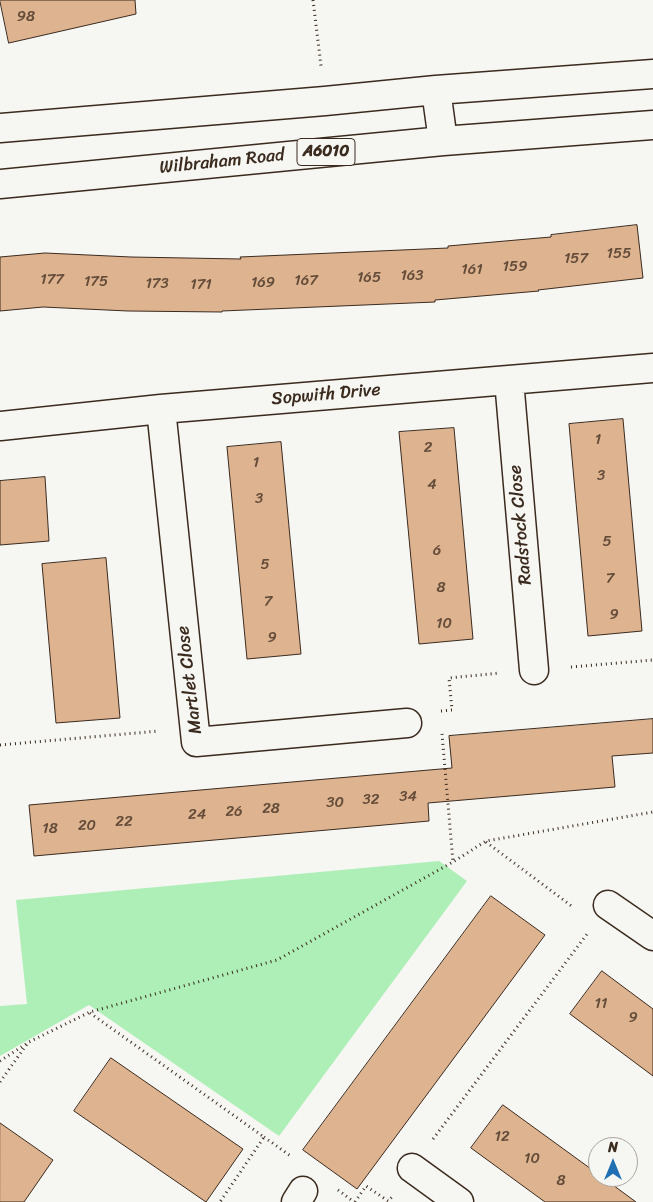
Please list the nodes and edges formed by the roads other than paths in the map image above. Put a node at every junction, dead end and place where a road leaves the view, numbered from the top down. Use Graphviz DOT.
graph roads {
  1 [pos="653,74"];
  2 [pos="436,90"];
  3 [pos="653,125"];
  4 [pos="0,128"];
  5 [pos="443,141"];
  6 [pos="0,184"];
  7 [pos="653,368"];
  8 [pos="509,380"];
  9 [pos="161,409"];
  10 [pos="0,426"];
  11 [pos="534,670"];
  12 [pos="407,723"];
  13 [pos="601,914"];
  14 [pos="653,936"];
  15 [pos="412,1168"];
  16 [pos="459,1202"];
  1 -- 2 [label="main road"];
  2 -- 4 [label="main road"];
  2 -- 5 [label="main road"];
  3 -- 5 [label="main road, Wilbraham Road / A6010"];
  5 -- 6 [label="main road, Wilbraham Road / A6010"];
  7 -- 8 [label="main road, Sopwith Drive"];
  8 -- 9 [label="main road, Sopwith Drive"];
  8 -- 11 [label="main road, Radstock Close"];
  9 -- 10 [label="main road, Sopwith Drive"];
  9 -- 12 [label="main road, Martlet Close"];
  13 -- 14 [label="main road"];
  15 -- 16 [label="main road"];
}
